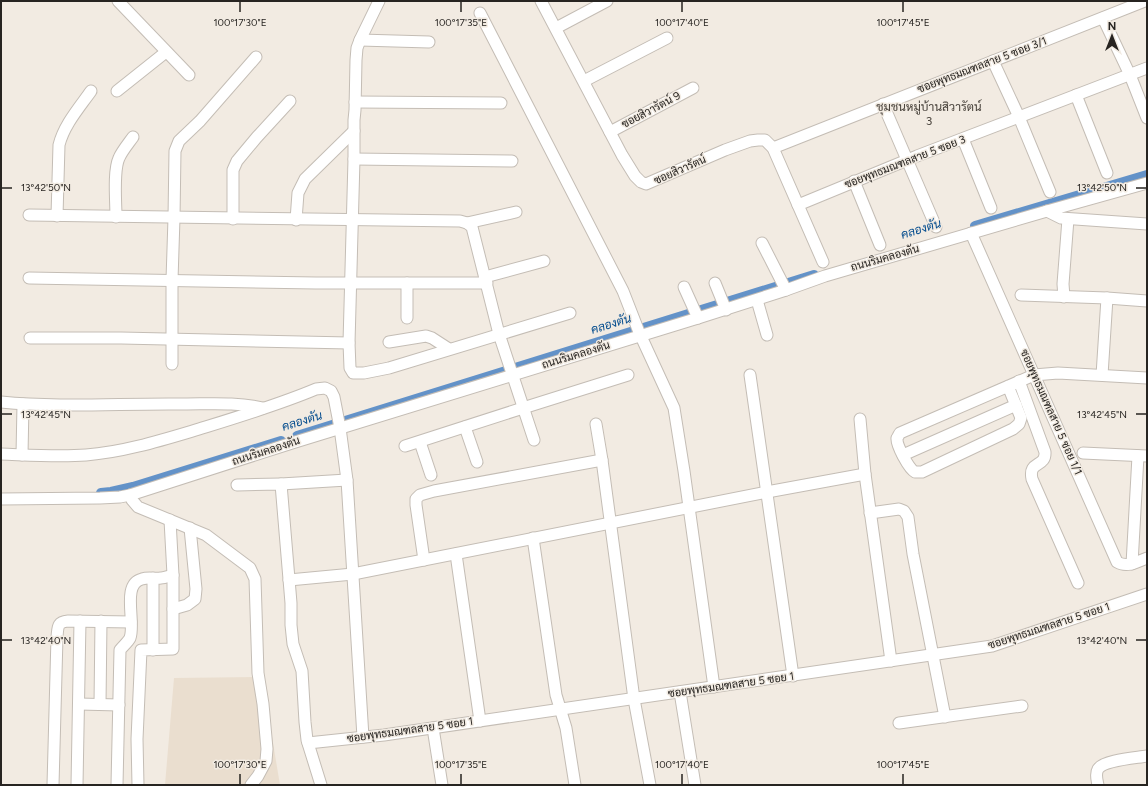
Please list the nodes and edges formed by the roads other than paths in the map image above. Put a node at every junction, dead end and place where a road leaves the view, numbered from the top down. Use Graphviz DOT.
graph roads {
  1 [pos="118,1"];
  2 [pos="379,1"];
  3 [pos="541,1"];
  4 [pos="607,1"];
  5 [pos="1145,1"];
  6 [pos="480,13"];
  7 [pos="1103,18"];
  8 [pos="556,28"];
  9 [pos="667,38"];
  10 [pos="360,40"];
  11 [pos="429,42"];
  12 [pos="166,52"];
  13 [pos="256,57"];
  14 [pos="993,61"];
  15 [pos="1147,68"];
  16 [pos="189,76"];
  17 [pos="1130,76"];
  18 [pos="584,81"];
  19 [pos="693,88"];
  20 [pos="91,91"];
  21 [pos="117,91"];
  22 [pos="1076,95"];
  23 [pos="290,101"];
  24 [pos="355,102"];
  25 [pos="501,103"];
  26 [pos="883,104"];
  27 [pos="1019,117"];
  28 [pos="1147,118"];
  29 [pos="354,132"];
  30 [pos="610,132"];
  31 [pos="133,137"];
  32 [pos="963,139"];
  33 [pos="773,148"];
  34 [pos="354,159"];
  35 [pos="908,160"];
  36 [pos="512,161"];
  37 [pos="1107,173"];
  38 [pos="854,181"];
  39 [pos="1147,183"];
  40 [pos="1050,192"];
  41 [pos="798,205"];
  42 [pos="991,208"];
  43 [pos="1046,211"];
  44 [pos="516,212"];
  45 [pos="29,216"];
  46 [pos="57,216"];
  47 [pos="116,217"];
  48 [pos="174,218"];
  49 [pos="233,219"];
  50 [pos="1068,219"];
  51 [pos="296,220"];
  52 [pos="352,220"];
  53 [pos="467,223"];
  54 [pos="1147,224"];
  55 [pos="936,227"];
  56 [pos="971,233"];
  57 [pos="762,243"];
  58 [pos="880,245"];
  59 [pos="544,261"];
  60 [pos="823,262"];
  61 [pos="29,278"];
  62 [pos="172,280"];
  63 [pos="486,280"];
  64 [pos="350,283"];
  65 [pos="407,283"];
  66 [pos="715,283"];
  67 [pos="784,285"];
  68 [pos="684,287"];
  69 [pos="1021,295"];
  70 [pos="1064,297"];
  71 [pos="1107,298"];
  72 [pos="757,300"];
  73 [pos="1147,301"];
  74 [pos="723,304"];
  75 [pos="570,313"];
  76 [pos="696,313"];
  77 [pos="407,318"];
  78 [pos="639,330"];
  79 [pos="499,334"];
  80 [pos="767,335"];
  81 [pos="30,338"];
  82 [pos="172,339"];
  83 [pos="388,342"];
  84 [pos="349,343"];
  85 [pos="448,349"];
  86 [pos="172,364"];
  87 [pos="511,371"];
  88 [pos="628,375"];
  89 [pos="750,375"];
  90 [pos="1034,375"];
  91 [pos="1102,375"];
  92 [pos="1147,378"];
  93 [pos="1019,382"];
  94 [pos="1008,386"];
  95 [pos="1,402"];
  96 [pos="23,404"];
  97 [pos="1016,405"];
  98 [pos="263,408"];
  99 [pos="523,408"];
  100 [pos="860,419"];
  101 [pos="596,424"];
  102 [pos="339,426"];
  103 [pos="465,427"];
  104 [pos="534,440"];
  105 [pos="420,442"];
  106 [pos="405,446"];
  107 [pos="1083,453"];
  108 [pos="1,454"];
  109 [pos="22,455"];
  110 [pos="903,455"];
  111 [pos="1143,456"];
  112 [pos="602,460"];
  113 [pos="477,462"];
  114 [pos="865,474"];
  115 [pos="431,475"];
  116 [pos="346,480"];
  117 [pos="281,484"];
  118 [pos="236,485"];
  119 [pos="767,492"];
  120 [pos="130,495"];
  121 [pos="1,499"];
  122 [pos="689,507"];
  123 [pos="870,513"];
  124 [pos="170,520"];
  125 [pos="610,523"];
  126 [pos="190,528"];
  127 [pos="533,538"];
  128 [pos="456,554"];
  129 [pos="1147,558"];
  130 [pos="424,560"];
  131 [pos="1132,564"];
  132 [pos="353,574"];
  133 [pos="173,575"];
  134 [pos="153,578"];
  135 [pos="289,580"];
  136 [pos="1078,583"];
  137 [pos="1147,594"];
  138 [pos="173,610"];
  139 [pos="80,621"];
  140 [pos="101,621"];
  141 [pos="131,622"];
  142 [pos="120,650"];
  143 [pos="141,650"];
  144 [pos="154,650"];
  145 [pos="934,655"];
  146 [pos="891,661"];
  147 [pos="793,676"];
  148 [pos="714,687"];
  149 [pos="680,692"];
  150 [pos="634,699"];
  151 [pos="78,704"];
  152 [pos="100,704"];
  153 [pos="119,704"];
  154 [pos="1022,706"];
  155 [pos="560,709"];
  156 [pos="945,717"];
  157 [pos="480,721"];
  158 [pos="899,723"];
  159 [pos="433,728"];
  160 [pos="363,737"];
  161 [pos="308,743"];
  162 [pos="1147,756"];
  163 [pos="53,785"];
  164 [pos="77,785"];
  165 [pos="117,785"];
  166 [pos="138,785"];
  167 [pos="251,785"];
  168 [pos="321,785"];
  169 [pos="442,785"];
  170 [pos="575,785"];
  171 [pos="650,785"];
  172 [pos="695,785"];
  173 [pos="1098,785"];
  1 -- 12 [label="street"];
  2 -- 10 [label="street"];
  3 -- 8 [label="street, ซอยสิวารัตน์"];
  4 -- 8 [label="street"];
  5 -- 7 [label="street, ซอยพุทธมณฑลสาย 5 ซอย 3/1"];
  6 -- 78 [label="street"];
  7 -- 14 [label="street, ซอยพุทธมณฑลสาย 5 ซอย 3/1"];
  7 -- 17 [label="street"];
  8 -- 18 [label="street, ซอยสิวารัตน์"];
  9 -- 18 [label="street"];
  10 -- 11 [label="street"];
  10 -- 24 [label="street"];
  12 -- 16 [label="street"];
  12 -- 21 [label="street"];
  13 -- 48 [label="street"];
  14 -- 26 [label="street, ซอยพุทธมณฑลสาย 5 ซอย 3/1"];
  14 -- 27 [label="street"];
  15 -- 17 [label="street, ซอยพุทธมณฑลสาย 5 ซอย 3"];
  17 -- 22 [label="street, ซอยพุทธมณฑลสาย 5 ซอย 3"];
  17 -- 28 [label="street"];
  18 -- 30 [label="street, ซอยสิวารัตน์"];
  19 -- 30 [label="street, ซอยสิวารัตน์ 9"];
  20 -- 46 [label="street"];
  22 -- 27 [label="street, ซอยพุทธมณฑลสาย 5 ซอย 3"];
  22 -- 37 [label="street"];
  23 -- 49 [label="street"];
  24 -- 25 [label="street"];
  24 -- 29 [label="street"];
  26 -- 33 [label="street, ซอยพุทธมณฑลสาย 5 ซอย 3/1"];
  26 -- 35 [label="street"];
  27 -- 32 [label="street, ซอยพุทธมณฑลสาย 5 ซอย 3"];
  27 -- 40 [label="street"];
  29 -- 34 [label="street"];
  29 -- 51 [label="street"];
  30 -- 33 [label="street, ซอยสิวารัตน์"];
  31 -- 47 [label="street"];
  32 -- 35 [label="street, ซอยพุทธมณฑลสาย 5 ซอย 3"];
  32 -- 42 [label="street"];
  33 -- 41 [label="street"];
  34 -- 36 [label="street"];
  34 -- 52 [label="street"];
  35 -- 38 [label="street, ซอยพุทธมณฑลสาย 5 ซอย 3"];
  35 -- 55 [label="street"];
  38 -- 41 [label="street, ซอยพุทธมณฑลสาย 5 ซอย 3"];
  38 -- 58 [label="street"];
  39 -- 43 [label="street, ถนนริมคลองตัน"];
  41 -- 60 [label="street"];
  43 -- 50 [label="street"];
  43 -- 56 [label="street, ถนนริมคลองตัน"];
  44 -- 53 [label="street"];
  45 -- 46 [label="street"];
  46 -- 47 [label="street"];
  47 -- 48 [label="street"];
  48 -- 49 [label="street"];
  48 -- 62 [label="street"];
  49 -- 51 [label="street"];
  50 -- 54 [label="street"];
  50 -- 70 [label="street"];
  51 -- 52 [label="street"];
  52 -- 53 [label="street"];
  52 -- 64 [label="street"];
  53 -- 63 [label="street"];
  56 -- 67 [label="street, ถนนริมคลองตัน"];
  56 -- 90 [label="street, ซอยพุทธมณฑลสาย 5 ซอย 1/1"];
  57 -- 67 [label="street"];
  59 -- 63 [label="street"];
  61 -- 62 [label="street"];
  62 -- 64 [label="street"];
  62 -- 82 [label="street"];
  63 -- 65 [label="street"];
  63 -- 79 [label="street"];
  64 -- 65 [label="street"];
  64 -- 84 [label="street"];
  65 -- 77 [label="street"];
  66 -- 74 [label="street"];
  67 -- 72 [label="street, ถนนริมคลองตัน"];
  68 -- 76 [label="street"];
  69 -- 70 [label="street"];
  70 -- 71 [label="street"];
  71 -- 73 [label="street"];
  71 -- 91 [label="street"];
  72 -- 74 [label="street, ถนนริมคลองตัน"];
  72 -- 80 [label="street"];
  74 -- 76 [label="street, ถนนริมคลองตัน"];
  75 -- 79 [label="street"];
  76 -- 78 [label="street, ถนนริมคลองตัน"];
  78 -- 87 [label="street, ถนนริมคลองตัน"];
  78 -- 122 [label="street"];
  79 -- 85 [label="street"];
  79 -- 87 [label="street"];
  81 -- 82 [label="street"];
  82 -- 84 [label="street"];
  82 -- 86 [label="street"];
  83 -- 85 [label="street"];
  84 -- 85 [label="street"];
  87 -- 99 [label="street"];
  87 -- 102 [label="street, ถนนริมคลองตัน"];
  88 -- 99 [label="street"];
  89 -- 119 [label="street"];
  90 -- 91 [label="street"];
  90 -- 93 [label="street"];
  90 -- 131 [label="street, ซอยพุทธมณฑลสาย 5 ซอย 1/1"];
  91 -- 92 [label="street"];
  93 -- 94 [label="street"];
  93 -- 136 [label="street"];
  94 -- 97 [label="street"];
  94 -- 110 [label="street"];
  95 -- 96 [label="street"];
  96 -- 98 [label="street"];
  96 -- 109 [label="street"];
  97 -- 110 [label="street"];
  97 -- 110 [label="street"];
  98 -- 102 [label="street"];
  98 -- 109 [label="street"];
  99 -- 103 [label="street"];
  99 -- 104 [label="street"];
  100 -- 114 [label="street"];
  101 -- 112 [label="street"];
  102 -- 116 [label="street"];
  102 -- 120 [label="street, ถนนริมคลองตัน"];
  103 -- 105 [label="street"];
  103 -- 113 [label="street"];
  105 -- 106 [label="street"];
  105 -- 115 [label="street"];
  107 -- 111 [label="street"];
  108 -- 109 [label="street"];
  111 -- 131 [label="street"];
  112 -- 125 [label="street"];
  112 -- 130 [label="street"];
  114 -- 119 [label="street"];
  114 -- 123 [label="street"];
  116 -- 117 [label="street"];
  116 -- 132 [label="street"];
  117 -- 118 [label="street"];
  117 -- 135 [label="street"];
  119 -- 122 [label="street"];
  119 -- 147 [label="street"];
  120 -- 121 [label="street, ถนนริมคลองตัน"];
  120 -- 124 [label="street"];
  122 -- 125 [label="street"];
  122 -- 148 [label="street"];
  123 -- 145 [label="street"];
  123 -- 146 [label="street"];
  124 -- 126 [label="street"];
  124 -- 133 [label="street"];
  125 -- 127 [label="street"];
  125 -- 150 [label="street"];
  126 -- 138 [label="street"];
  126 -- 167 [label="street"];
  127 -- 128 [label="street"];
  127 -- 155 [label="street"];
  128 -- 130 [label="street"];
  128 -- 157 [label="street"];
  129 -- 131 [label="street"];
  130 -- 132 [label="street"];
  132 -- 135 [label="street"];
  132 -- 160 [label="street"];
  133 -- 134 [label="street"];
  133 -- 138 [label="street"];
  134 -- 141 [label="street"];
  134 -- 144 [label="street"];
  135 -- 161 [label="street"];
  137 -- 145 [label="street, ซอยพุทธมณฑลสาย 5 ซอย 1"];
  138 -- 144 [label="street"];
  139 -- 140 [label="street"];
  139 -- 151 [label="street"];
  139 -- 163 [label="street"];
  140 -- 141 [label="street"];
  140 -- 152 [label="street"];
  141 -- 142 [label="street"];
  142 -- 143 [label="street"];
  142 -- 153 [label="street"];
  143 -- 144 [label="street"];
  143 -- 166 [label="street"];
  145 -- 146 [label="street, ซอยพุทธมณฑลสาย 5 ซอย 1"];
  145 -- 156 [label="street"];
  146 -- 147 [label="street, ซอยพุทธมณฑลสาย 5 ซอย 1"];
  147 -- 148 [label="street, ซอยพุทธมณฑลสาย 5 ซอย 1"];
  148 -- 149 [label="street, ซอยพุทธมณฑลสาย 5 ซอย 1"];
  149 -- 150 [label="street, ซอยพุทธมณฑลสาย 5 ซอย 1"];
  149 -- 172 [label="street"];
  150 -- 155 [label="street, ซอยพุทธมณฑลสาย 5 ซอย 1"];
  150 -- 171 [label="street"];
  151 -- 152 [label="street"];
  151 -- 164 [label="street"];
  152 -- 153 [label="street"];
  153 -- 165 [label="street"];
  154 -- 156 [label="street"];
  155 -- 157 [label="street, ซอยพุทธมณฑลสาย 5 ซอย 1"];
  155 -- 170 [label="street"];
  156 -- 158 [label="street"];
  157 -- 159 [label="street, ซอยพุทธมณฑลสาย 5 ซอย 1"];
  159 -- 160 [label="street, ซอยพุทธมณฑลสาย 5 ซอย 1"];
  159 -- 169 [label="street"];
  160 -- 161 [label="street, ซอยพุทธมณฑลสาย 5 ซอย 1"];
  161 -- 168 [label="street"];
  162 -- 173 [label="street"];
}
